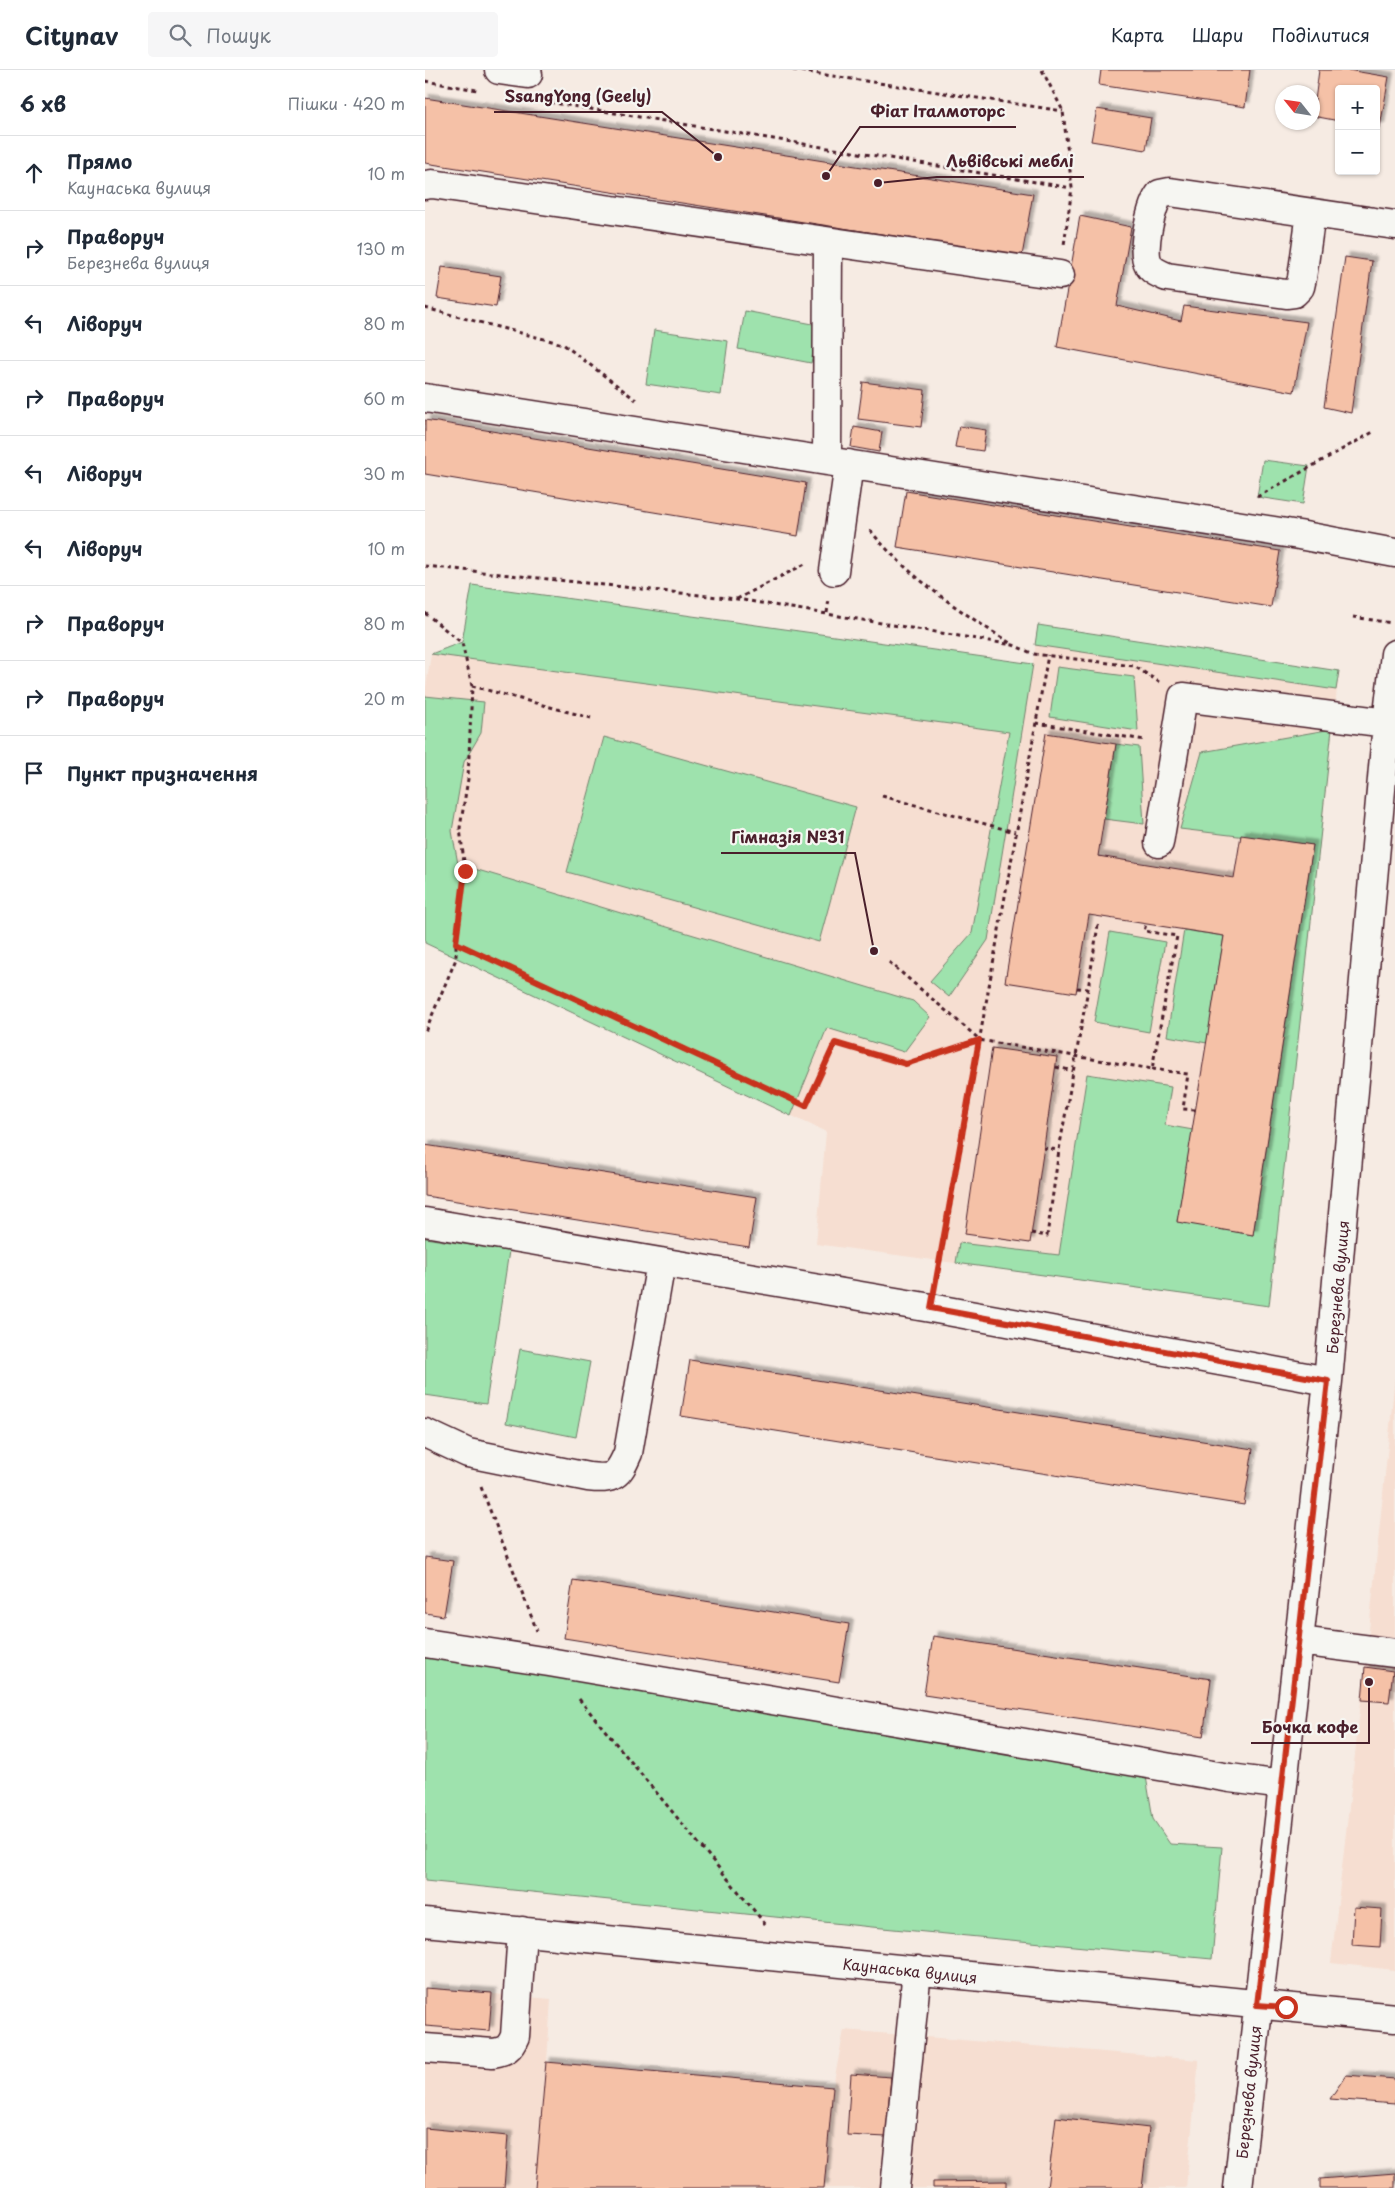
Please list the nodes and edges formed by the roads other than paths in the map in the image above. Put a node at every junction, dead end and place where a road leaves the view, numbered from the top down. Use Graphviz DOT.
graph roads {
  1 [pos="491,81"];
  2 [pos="531,87"];
  3 [pos="425,185"];
  4 [pos="1311,213"];
  5 [pos="1395,225"];
  6 [pos="828,242"];
  7 [pos="1059,275"];
  8 [pos="425,398"];
  9 [pos="838,462"];
  10 [pos="1395,553"];
  11 [pos="834,571"];
  12 [pos="1395,654"];
  13 [pos="1387,723"];
  14 [pos="1159,843"];
  15 [pos="425,1222"];
  16 [pos="661,1262"];
  17 [pos="1328,1381"];
  18 [pos="425,1433"];
  19 [pos="1299,1641"];
  20 [pos="425,1643"];
  21 [pos="1395,1653"];
  22 [pos="1283,1785"];
  23 [pos="425,1922"];
  24 [pos="522,1931"];
  25 [pos="917,1970"];
  26 [pos="1257,2005"];
  27 [pos="1395,2018"];
  28 [pos="425,2048"];
  29 [pos="895,2188"];
  30 [pos="1238,2188"];
  1 -- 2 [label="street"];
  3 -- 6 [label="street"];
  4 -- 4 [label="street"];
  4 -- 5 [label="street"];
  6 -- 7 [label="street"];
  6 -- 9 [label="street"];
  8 -- 9 [label="street"];
  9 -- 10 [label="street"];
  9 -- 11 [label="street"];
  12 -- 13 [label="street, Березнева вулиця"];
  13 -- 14 [label="street"];
  13 -- 17 [label="street, Березнева вулиця"];
  15 -- 16 [label="street"];
  16 -- 17 [label="street"];
  16 -- 18 [label="street"];
  17 -- 19 [label="street, Березнева вулиця"];
  19 -- 21 [label="street"];
  19 -- 22 [label="street, Березнева вулиця"];
  20 -- 22 [label="street"];
  22 -- 26 [label="street, Березнева вулиця"];
  23 -- 24 [label="street, Каунаська вулиця"];
  24 -- 25 [label="street, Каунаська вулиця"];
  24 -- 28 [label="street"];
  25 -- 26 [label="street, Каунаська вулиця"];
  25 -- 29 [label="street"];
  26 -- 27 [label="street, Каунаська вулиця"];
  26 -- 30 [label="street, Березнева вулиця"];
}
